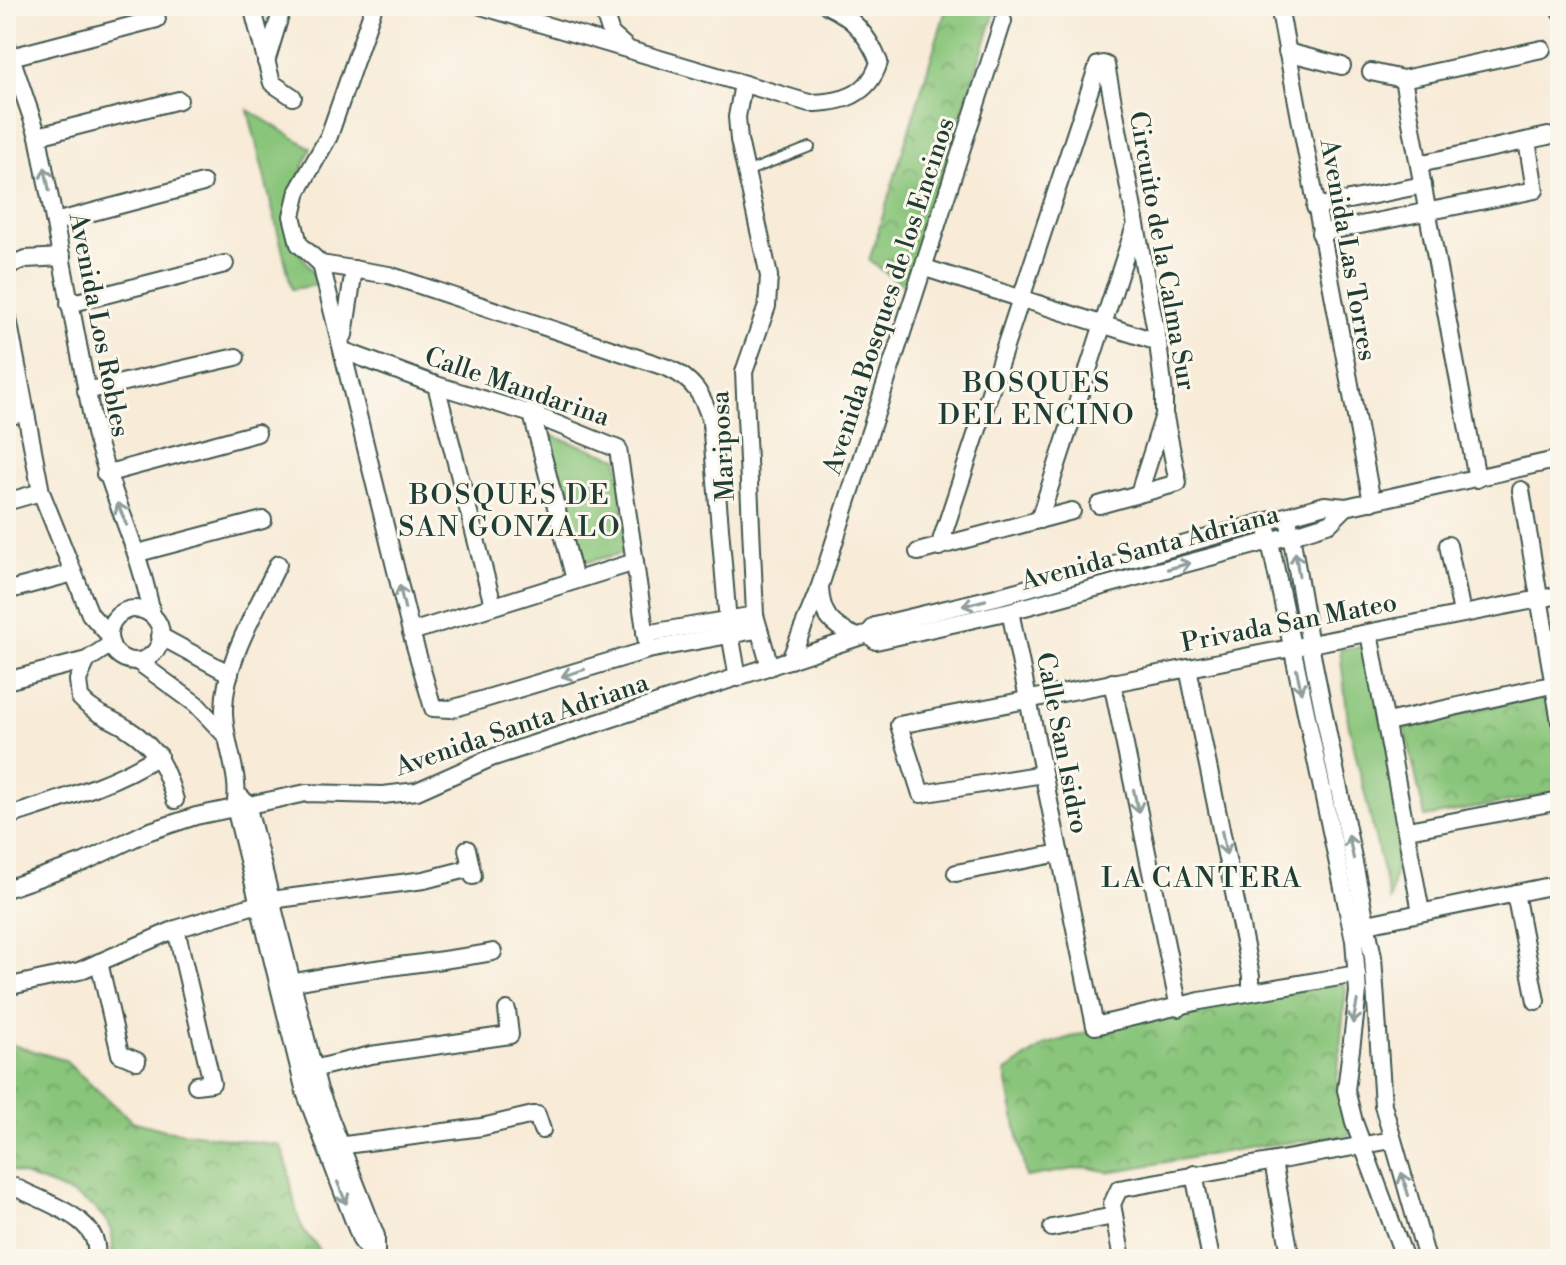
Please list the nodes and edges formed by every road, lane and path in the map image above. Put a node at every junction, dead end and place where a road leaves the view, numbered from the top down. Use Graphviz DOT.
graph roads {
  1 [pos="252,6"];
  2 [pos="283,6"];
  3 [pos="374,6"];
  4 [pos="481,6"];
  5 [pos="602,6"];
  6 [pos="828,6"];
  7 [pos="1279,6"];
  8 [pos="157,19"];
  9 [pos="1003,21"];
  10 [pos="9,49"];
  11 [pos="1542,49"];
  12 [pos="632,51"];
  13 [pos="1287,52"];
  14 [pos="265,62"];
  15 [pos="1342,66"];
  16 [pos="1371,72"];
  17 [pos="1403,79"];
  18 [pos="743,84"];
  19 [pos="293,97"];
  20 [pos="179,100"];
  21 [pos="38,136"];
  22 [pos="1548,136"];
  23 [pos="1527,141"];
  24 [pos="810,147"];
  25 [pos="1419,164"];
  26 [pos="746,172"];
  27 [pos="203,183"];
  28 [pos="1423,185"];
  29 [pos="1315,207"];
  30 [pos="1428,213"];
  31 [pos="55,222"];
  32 [pos="1135,226"];
  33 [pos="1320,233"];
  34 [pos="62,257"];
  35 [pos="225,264"];
  36 [pos="321,264"];
  37 [pos="6,266"];
  38 [pos="925,268"];
  39 [pos="354,269"];
  40 [pos="1018,298"];
  41 [pos="69,304"];
  42 [pos="6,308"];
  43 [pos="1103,324"];
  44 [pos="8,332"];
  45 [pos="1158,342"];
  46 [pos="343,348"];
  47 [pos="236,357"];
  48 [pos="436,385"];
  49 [pos="86,391"];
  50 [pos="24,413"];
  51 [pos="532,414"];
  52 [pos="1164,415"];
  53 [pos="6,417"];
  54 [pos="257,433"];
  55 [pos="1560,459"];
  56 [pos="105,474"];
  57 [pos="1477,479"];
  58 [pos="1521,490"];
  59 [pos="41,492"];
  60 [pos="1139,493"];
  61 [pos="6,502"];
  62 [pos="1372,502"];
  63 [pos="1099,505"];
  64 [pos="1346,507"];
  65 [pos="1072,511"];
  66 [pos="1288,517"];
  67 [pos="263,520"];
  68 [pos="1039,520"];
  69 [pos="1266,523"];
  70 [pos="1292,535"];
  71 [pos="1271,541"];
  72 [pos="1448,545"];
  73 [pos="939,547"];
  74 [pos="918,552"];
  75 [pos="138,553"];
  76 [pos="635,562"];
  77 [pos="278,564"];
  78 [pos="73,573"];
  79 [pos="575,580"];
  80 [pos="820,586"];
  81 [pos="6,591"];
  82 [pos="1560,595"];
  83 [pos="1539,599"];
  84 [pos="493,605"];
  85 [pos="1010,611"];
  86 [pos="1462,613"];
  87 [pos="152,615"];
  88 [pos="756,622"];
  89 [pos="729,628"];
  90 [pos="411,632"];
  91 [pos="1369,633"];
  92 [pos="862,635"];
  93 [pos="160,636"];
  94 [pos="110,640"];
  95 [pos="646,642"];
  96 [pos="1310,645"];
  97 [pos="1292,648"];
  98 [pos="87,660"];
  99 [pos="790,660"];
  100 [pos="137,661"];
  101 [pos="770,667"];
  102 [pos="1188,668"];
  103 [pos="230,674"];
  104 [pos="738,678"];
  105 [pos="6,681"];
  106 [pos="1112,682"];
  107 [pos="1557,684"];
  108 [pos="1028,699"];
  109 [pos="1387,722"];
  110 [pos="1560,722"];
  111 [pos="225,735"];
  112 [pos="159,755"];
  113 [pos="1043,774"];
  114 [pos="175,800"];
  115 [pos="1560,801"];
  116 [pos="240,802"];
  117 [pos="6,817"];
  118 [pos="1408,830"];
  119 [pos="467,849"];
  120 [pos="1060,853"];
  121 [pos="956,873"];
  122 [pos="1560,884"];
  123 [pos="6,889"];
  124 [pos="1515,893"];
  125 [pos="264,901"];
  126 [pos="1421,912"];
  127 [pos="176,929"];
  128 [pos="1361,934"];
  129 [pos="494,954"];
  130 [pos="99,962"];
  131 [pos="1357,974"];
  132 [pos="285,985"];
  133 [pos="6,987"];
  134 [pos="1251,991"];
  135 [pos="1536,1001"];
  136 [pos="1179,1008"];
  137 [pos="507,1010"];
  138 [pos="137,1061"];
  139 [pos="306,1070"];
  140 [pos="196,1085"];
  141 [pos="542,1130"];
  142 [pos="1392,1140"];
  143 [pos="1363,1146"];
  144 [pos="332,1147"];
  145 [pos="1273,1162"];
  146 [pos="1194,1174"];
  147 [pos="6,1182"];
  148 [pos="1114,1216"];
  149 [pos="1052,1228"];
  150 [pos="95,1259"];
  151 [pos="376,1259"];
  152 [pos="1122,1259"];
  153 [pos="1211,1259"];
  154 [pos="1291,1259"];
  155 [pos="1405,1259"];
  156 [pos="1427,1259"];
  1 -- 14 [label="street"];
  2 -- 14 [label="street"];
  3 -- 36 [label="street"];
  4 -- 12 [label="street"];
  5 -- 12 [label="street"];
  6 -- 18 [label="street"];
  7 -- 13 [label="street, Avenida Las Torres"];
  8 -- 10 [label="street"];
  9 -- 38 [label="street, Avenida Bosques de los Encinos"];
  10 -- 21 [label="street, Avenida Los Robles"];
  11 -- 17 [label="street"];
  12 -- 18 [label="street"];
  13 -- 15 [label="street"];
  13 -- 29 [label="street, Avenida Las Torres"];
  14 -- 19 [label="street"];
  16 -- 17 [label="street"];
  17 -- 25 [label="street"];
  18 -- 26 [label="street, Mariposa"];
  20 -- 21 [label="street"];
  31 -- 21 [label="street, Avenida Los Robles, one-way"];
  22 -- 23 [label="street"];
  23 -- 25 [label="street"];
  23 -- 30 [label="street"];
  24 -- 26 [label="lane"];
  25 -- 28 [label="street"];
  26 -- 88 [label="street, Mariposa"];
  27 -- 31 [label="street"];
  28 -- 29 [label="street"];
  28 -- 30 [label="street"];
  29 -- 33 [label="street, Avenida Las Torres"];
  30 -- 33 [label="street"];
  30 -- 57 [label="street"];
  31 -- 34 [label="street, Avenida Los Robles"];
  32 -- 40 [label="street, Circuito de la Calma Sur"];
  32 -- 43 [label="street"];
  32 -- 45 [label="street, Circuito de la Calma Sur"];
  33 -- 62 [label="street, Avenida Las Torres"];
  34 -- 37 [label="street"];
  34 -- 41 [label="street, Avenida Los Robles"];
  35 -- 41 [label="street"];
  36 -- 39 [label="street"];
  36 -- 46 [label="street"];
  38 -- 40 [label="street"];
  38 -- 80 [label="street, Avenida Bosques de los Encinos"];
  39 -- 46 [label="street"];
  39 -- 89 [label="street"];
  40 -- 43 [label="street"];
  40 -- 73 [label="street"];
  41 -- 49 [label="street, Avenida Los Robles"];
  42 -- 44 [label="street"];
  43 -- 45 [label="street"];
  43 -- 68 [label="street"];
  44 -- 50 [label="street"];
  45 -- 52 [label="street, Circuito de la Calma Sur"];
  46 -- 48 [label="street, Calle Mandarina"];
  90 -- 46 [label="street, one-way"];
  47 -- 49 [label="street"];
  48 -- 51 [label="street, Calle Mandarina"];
  48 -- 84 [label="street"];
  49 -- 56 [label="street, Avenida Los Robles"];
  50 -- 53 [label="street"];
  50 -- 59 [label="street"];
  51 -- 76 [label="street, Calle Mandarina"];
  51 -- 79 [label="street"];
  52 -- 60 [label="street, Circuito de la Calma Sur"];
  52 -- 60 [label="street"];
  54 -- 56 [label="street"];
  55 -- 57 [label="street, Avenida Santa Adriana"];
  75 -- 56 [label="street, Avenida Los Robles, one-way"];
  57 -- 62 [label="street, Avenida Santa Adriana"];
  58 -- 83 [label="street"];
  59 -- 61 [label="street"];
  59 -- 78 [label="street"];
  60 -- 63 [label="street"];
  62 -- 64 [label="street, Avenida Santa Adriana"];
  64 -- 66 [label="street, Avenida Santa Adriana"];
  64 -- 70 [label="street, Avenida Santa Adriana"];
  65 -- 68 [label="street"];
  66 -- 69 [label="street, Avenida Santa Adriana"];
  66 -- 70 [label="street"];
  67 -- 75 [label="street"];
  68 -- 73 [label="street"];
  69 -- 71 [label="street"];
  69 -- 92 [label="street, Avenida Santa Adriana, one-way"];
  70 -- 71 [label="street, Avenida Santa Adriana"];
  96 -- 70 [label="street, one-way"];
  85 -- 71 [label="street, Avenida Santa Adriana, one-way"];
  71 -- 97 [label="street"];
  72 -- 86 [label="street"];
  73 -- 74 [label="street"];
  75 -- 87 [label="street, Avenida Los Robles"];
  76 -- 79 [label="street"];
  76 -- 95 [label="street, Calle Mandarina"];
  77 -- 103 [label="street"];
  78 -- 81 [label="street"];
  78 -- 94 [label="street"];
  79 -- 84 [label="street"];
  80 -- 92 [label="street"];
  80 -- 99 [label="street, Avenida Bosques de los Encinos"];
  82 -- 83 [label="street, Privada San Mateo"];
  83 -- 86 [label="street, Privada San Mateo"];
  83 -- 107 [label="street"];
  84 -- 90 [label="street"];
  85 -- 92 [label="street, Avenida Santa Adriana"];
  85 -- 108 [label="street, Calle San Isidro"];
  86 -- 91 [label="street, Privada San Mateo"];
  87 -- 93 [label="street"];
  87 -- 94 [label="street"];
  88 -- 89 [label="street"];
  88 -- 101 [label="street, Mariposa"];
  89 -- 95 [label="street"];
  89 -- 104 [label="street"];
  95 -- 90 [label="street, one-way"];
  91 -- 96 [label="street, Privada San Mateo"];
  91 -- 109 [label="street"];
  92 -- 99 [label="street, Avenida Santa Adriana"];
  93 -- 100 [label="street"];
  93 -- 103 [label="street"];
  94 -- 98 [label="street"];
  94 -- 100 [label="street"];
  96 -- 97 [label="street, Privada San Mateo"];
  128 -- 96 [label="street, one-way"];
  97 -- 102 [label="street, Privada San Mateo"];
  97 -- 128 [label="street, one-way"];
  98 -- 105 [label="street"];
  98 -- 112 [label="street"];
  99 -- 101 [label="street, Avenida Santa Adriana"];
  100 -- 111 [label="street"];
  101 -- 104 [label="street, Avenida Santa Adriana"];
  102 -- 106 [label="street, Privada San Mateo"];
  102 -- 134 [label="street, one-way"];
  103 -- 111 [label="street"];
  104 -- 116 [label="street, Avenida Santa Adriana"];
  106 -- 108 [label="street, Privada San Mateo"];
  106 -- 136 [label="street, one-way"];
  107 -- 109 [label="street"];
  107 -- 110 [label="street"];
  108 -- 113 [label="street, Calle San Isidro"];
  108 -- 113 [label="street, Privada San Mateo"];
  109 -- 118 [label="street"];
  111 -- 116 [label="street"];
  112 -- 114 [label="street"];
  112 -- 117 [label="street"];
  113 -- 120 [label="street, Calle San Isidro"];
  115 -- 118 [label="street"];
  116 -- 123 [label="street, Avenida Santa Adriana"];
  116 -- 125 [label="street"];
  118 -- 126 [label="street"];
  119 -- 125 [label="street"];
  120 -- 121 [label="street"];
  120 -- 136 [label="street, Calle San Isidro"];
  122 -- 124 [label="street"];
  124 -- 126 [label="street"];
  124 -- 135 [label="street"];
  125 -- 127 [label="street"];
  125 -- 132 [label="street"];
  126 -- 128 [label="street"];
  127 -- 130 [label="street"];
  127 -- 140 [label="street"];
  128 -- 131 [label="street"];
  128 -- 142 [label="street"];
  129 -- 132 [label="street"];
  130 -- 133 [label="street"];
  130 -- 138 [label="street"];
  131 -- 134 [label="street"];
  131 -- 143 [label="street, one-way"];
  132 -- 139 [label="street"];
  134 -- 136 [label="street"];
  137 -- 139 [label="street"];
  139 -- 144 [label="street"];
  141 -- 144 [label="street"];
  142 -- 143 [label="street"];
  156 -- 142 [label="street, one-way"];
  143 -- 145 [label="street"];
  143 -- 155 [label="street"];
  144 -- 151 [label="street"];
  145 -- 146 [label="street"];
  145 -- 154 [label="street"];
  146 -- 148 [label="street"];
  146 -- 153 [label="street"];
  147 -- 150 [label="street"];
  148 -- 149 [label="street"];
  148 -- 152 [label="street"];
}
